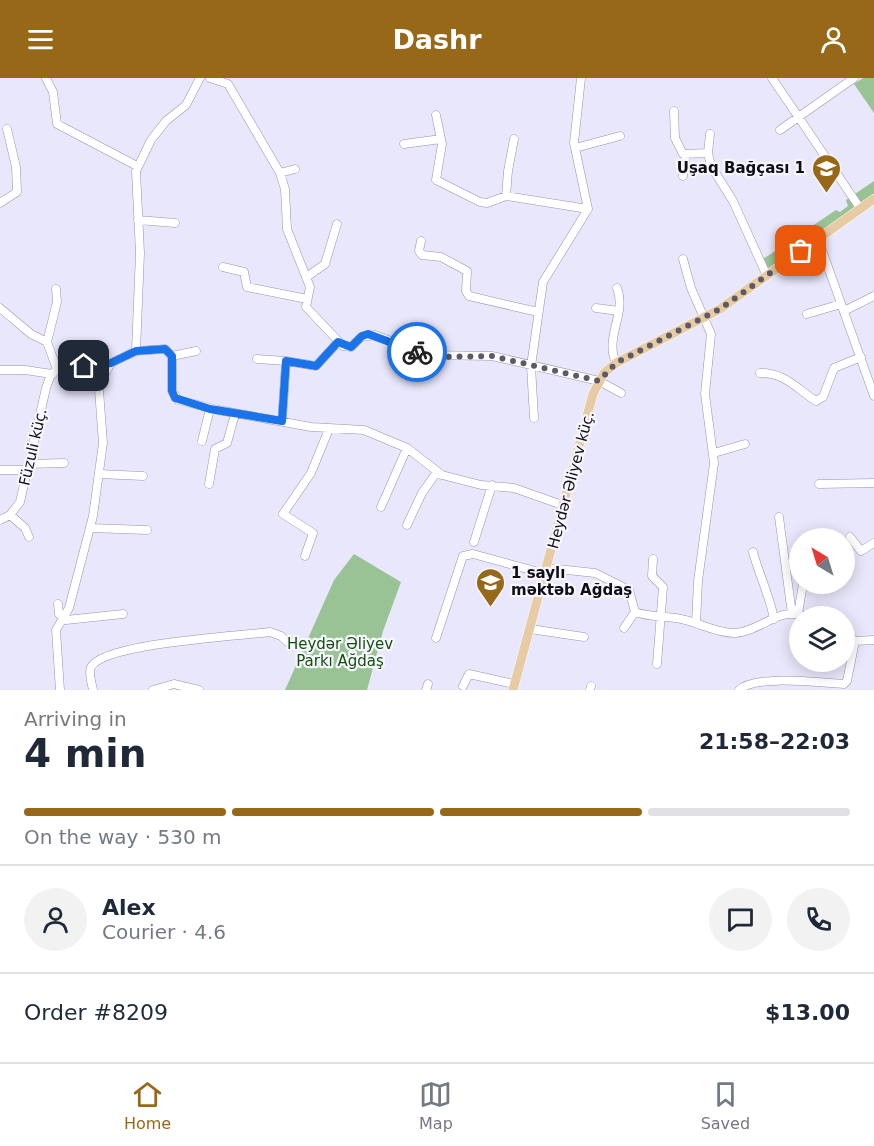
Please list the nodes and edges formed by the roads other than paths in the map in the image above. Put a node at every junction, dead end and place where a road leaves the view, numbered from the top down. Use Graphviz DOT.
graph roads {
  1 [pos="46,78"];
  2 [pos="200,78"];
  3 [pos="210,78"];
  4 [pos="581,78"];
  5 [pos="773,78"];
  6 [pos="854,78"];
  7 [pos="674,111"];
  8 [pos="436,115"];
  9 [pos="799,117"];
  10 [pos="7,129"];
  11 [pos="780,130"];
  12 [pos="710,134"];
  13 [pos="620,136"];
  14 [pos="441,139"];
  15 [pos="514,139"];
  16 [pos="404,144"];
  17 [pos="575,148"];
  18 [pos="708,153"];
  19 [pos="686,155"];
  20 [pos="136,166"];
  21 [pos="295,169"];
  22 [pos="280,173"];
  23 [pos="683,176"];
  24 [pos="506,196"];
  25 [pos="874,199"];
  26 [pos="0,203"];
  27 [pos="588,208"];
  28 [pos="861,208"];
  29 [pos="138,220"];
  30 [pos="175,223"];
  31 [pos="337,224"];
  32 [pos="818,239"];
  33 [pos="421,241"];
  34 [pos="683,259"];
  35 [pos="223,267"];
  36 [pos="308,276"];
  37 [pos="767,276"];
  38 [pos="617,288"];
  39 [pos="56,289"];
  40 [pos="874,296"];
  41 [pos="307,299"];
  42 [pos="843,307"];
  43 [pos="0,308"];
  44 [pos="596,308"];
  45 [pos="619,311"];
  46 [pos="538,312"];
  47 [pos="807,314"];
  48 [pos="705,317"];
  49 [pos="46,342"];
  50 [pos="338,342"];
  51 [pos="136,351"];
  52 [pos="196,351"];
  53 [pos="172,356"];
  54 [pos="861,357"];
  55 [pos="257,359"];
  56 [pos="286,361"];
  57 [pos="111,363"];
  58 [pos="616,363"];
  59 [pos="531,366"];
  60 [pos="0,370"];
  61 [pos="54,371"];
  62 [pos="760,373"];
  63 [pos="599,381"];
  64 [pos="621,393"];
  65 [pos="874,396"];
  66 [pos="210,409"];
  67 [pos="235,414"];
  68 [pos="534,418"];
  69 [pos="282,421"];
  70 [pos="329,429"];
  71 [pos="202,441"];
  72 [pos="745,444"];
  73 [pos="407,448"];
  74 [pos="714,453"];
  75 [pos="64,463"];
  76 [pos="28,467"];
  77 [pos="0,470"];
  78 [pos="437,472"];
  79 [pos="99,474"];
  80 [pos="143,476"];
  81 [pos="874,483"];
  82 [pos="209,484"];
  83 [pos="819,484"];
  84 [pos="492,485"];
  85 [pos="565,506"];
  86 [pos="381,507"];
  87 [pos="10,515"];
  88 [pos="779,517"];
  89 [pos="0,520"];
  90 [pos="408,525"];
  91 [pos="90,528"];
  92 [pos="147,530"];
  93 [pos="28,537"];
  94 [pos="474,542"];
  95 [pos="855,543"];
  96 [pos="874,543"];
  97 [pos="753,552"];
  98 [pos="306,556"];
  99 [pos="653,559"];
  100 [pos="547,571"];
  101 [pos="58,604"];
  102 [pos="797,606"];
  103 [pos="635,612"];
  104 [pos="123,614"];
  105 [pos="663,616"];
  106 [pos="789,617"];
  107 [pos="61,618"];
  108 [pos="774,619"];
  109 [pos="696,623"];
  110 [pos="624,628"];
  111 [pos="530,629"];
  112 [pos="584,637"];
  113 [pos="436,638"];
  114 [pos="874,640"];
  115 [pos="855,641"];
  116 [pos="292,646"];
  117 [pos="657,664"];
  118 [pos="849,672"];
  119 [pos="463,686"];
  120 [pos="513,687"];
  121 [pos="60,690"];
  122 [pos="93,690"];
  123 [pos="153,690"];
  124 [pos="199,690"];
  125 [pos="739,690"];
  1 -- 20 [label="street"];
  2 -- 20 [label="street"];
  3 -- 22 [label="street"];
  4 -- 17 [label="street"];
  5 -- 9 [label="street"];
  6 -- 9 [label="street"];
  7 -- 19 [label="street"];
  8 -- 14 [label="street"];
  9 -- 11 [label="street"];
  9 -- 28 [label="street"];
  10 -- 26 [label="street"];
  12 -- 18 [label="street"];
  13 -- 17 [label="street"];
  14 -- 16 [label="street"];
  14 -- 24 [label="street"];
  15 -- 24 [label="street"];
  17 -- 27 [label="street"];
  18 -- 19 [label="street"];
  18 -- 37 [label="street"];
  19 -- 23 [label="street"];
  20 -- 29 [label="street"];
  21 -- 22 [label="street"];
  22 -- 36 [label="street"];
  24 -- 27 [label="street"];
  25 -- 28 [label="main road, Heydər Əliyev küç."];
  27 -- 46 [label="street"];
  28 -- 32 [label="main road, Heydər Əliyev küç."];
  29 -- 30 [label="street"];
  29 -- 51 [label="street"];
  31 -- 36 [label="street"];
  32 -- 37 [label="main road, Heydər Əliyev küç."];
  32 -- 42 [label="street"];
  33 -- 46 [label="street"];
  34 -- 48 [label="street"];
  35 -- 41 [label="street"];
  36 -- 41 [label="street"];
  37 -- 48 [label="main road, Heydər Əliyev küç."];
  38 -- 45 [label="street"];
  39 -- 49 [label="street"];
  40 -- 42 [label="street"];
  41 -- 50 [label="street"];
  42 -- 47 [label="street"];
  42 -- 54 [label="street"];
  43 -- 49 [label="street"];
  44 -- 45 [label="street"];
  45 -- 58 [label="street"];
  46 -- 59 [label="street"];
  48 -- 58 [label="main road, Heydər Əliyev küç."];
  48 -- 74 [label="street"];
  49 -- 61 [label="street"];
  50 -- 56 [label="street"];
  50 -- 59 [label="street"];
  51 -- 53 [label="street"];
  51 -- 57 [label="street"];
  52 -- 53 [label="street"];
  53 -- 66 [label="street"];
  54 -- 62 [label="street"];
  54 -- 65 [label="street"];
  55 -- 56 [label="street"];
  56 -- 69 [label="street"];
  57 -- 61 [label="street"];
  57 -- 79 [label="street"];
  58 -- 63 [label="main road, Heydər Əliyev küç."];
  59 -- 63 [label="street"];
  59 -- 68 [label="street"];
  60 -- 61 [label="street"];
  61 -- 76 [label="street, Füzuli küç."];
  63 -- 64 [label="street"];
  63 -- 85 [label="main road, Heydər Əliyev küç."];
  66 -- 67 [label="street"];
  66 -- 71 [label="street"];
  67 -- 69 [label="street"];
  67 -- 82 [label="street"];
  69 -- 70 [label="street"];
  70 -- 73 [label="street"];
  70 -- 98 [label="street"];
  72 -- 74 [label="street"];
  73 -- 78 [label="street"];
  73 -- 86 [label="street"];
  74 -- 109 [label="street"];
  75 -- 76 [label="street"];
  76 -- 77 [label="street"];
  76 -- 87 [label="street, Füzuli küç."];
  78 -- 84 [label="street"];
  78 -- 90 [label="street"];
  79 -- 80 [label="street"];
  79 -- 91 [label="street"];
  81 -- 83 [label="street"];
  84 -- 85 [label="street"];
  84 -- 94 [label="street"];
  85 -- 100 [label="main road, Heydər Əliyev küç."];
  87 -- 89 [label="street"];
  87 -- 93 [label="street"];
  88 -- 102 [label="street"];
  91 -- 92 [label="street"];
  91 -- 107 [label="street"];
  95 -- 96 [label="street"];
  97 -- 108 [label="street"];
  99 -- 105 [label="street"];
  100 -- 103 [label="street"];
  100 -- 111 [label="main road, Heydər Əliyev küç."];
  100 -- 113 [label="street"];
  101 -- 107 [label="street"];
  103 -- 105 [label="street"];
  103 -- 110 [label="street"];
  104 -- 107 [label="street"];
  105 -- 109 [label="street"];
  105 -- 117 [label="street"];
  106 -- 108 [label="street"];
  107 -- 121 [label="street"];
  108 -- 109 [label="street"];
  111 -- 112 [label="street"];
  111 -- 120 [label="main road, Heydər Əliyev küç."];
  114 -- 115 [label="street"];
  116 -- 122 [label="street"];
  118 -- 125 [label="street"];
  119 -- 120 [label="street"];
  123 -- 124 [label="street"];
}
